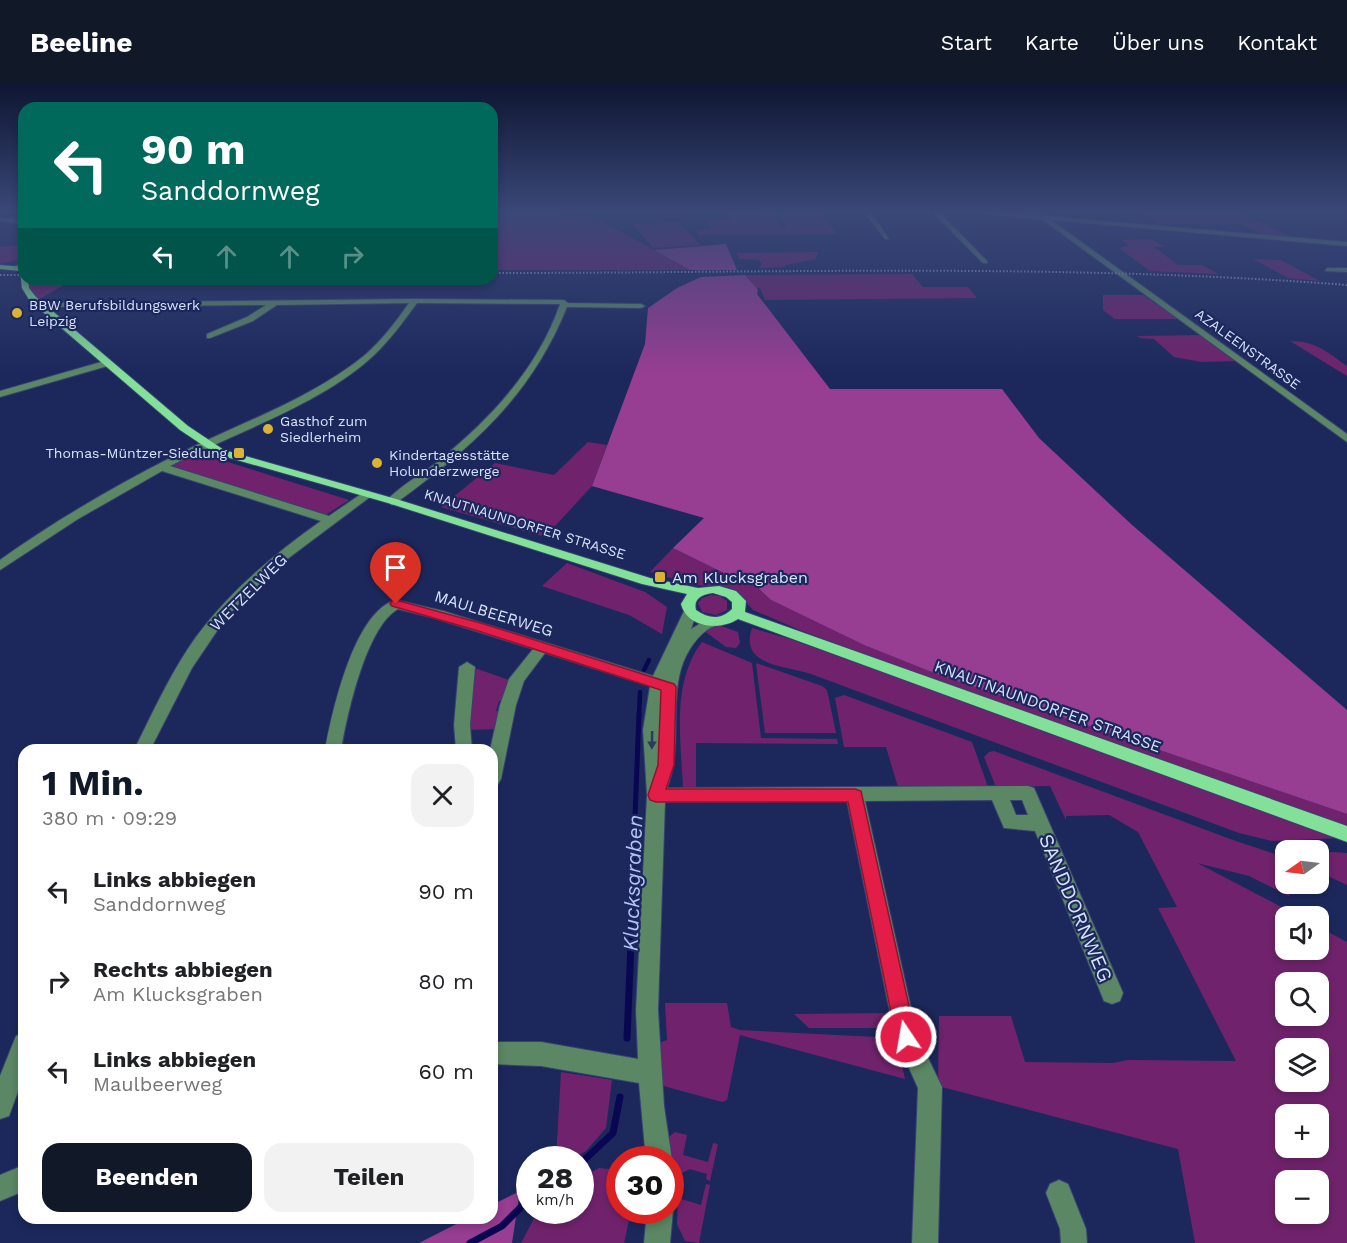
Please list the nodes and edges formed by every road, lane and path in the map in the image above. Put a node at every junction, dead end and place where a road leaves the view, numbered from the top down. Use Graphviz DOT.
graph roads {
  1 [pos="1108,265"];
  2 [pos="0,267"];
  3 [pos="16,267"];
  4 [pos="1327,270"];
  5 [pos="1347,270"];
  6 [pos="23,285"];
  7 [pos="415,301"];
  8 [pos="276,302"];
  9 [pos="77,304"];
  10 [pos="40,305"];
  11 [pos="564,305"];
  12 [pos="641,306"];
  13 [pos="54,317"];
  14 [pos="210,336"];
  15 [pos="108,363"];
  16 [pos="0,394"];
  17 [pos="1347,439"];
  18 [pos="205,444"];
  19 [pos="161,467"];
  20 [pos="368,494"];
  21 [pos="392,501"];
  22 [pos="330,520"];
  23 [pos="0,566"];
  24 [pos="651,582"];
  25 [pos="698,592"];
  26 [pos="689,608"];
  27 [pos="736,614"];
  28 [pos="715,622"];
  29 [pos="543,647"];
  30 [pos="467,667"];
  31 [pos="663,686"];
  32 [pos="145,744"];
  33 [pos="334,744"];
  34 [pos="464,744"];
  35 [pos="498,751"];
  36 [pos="999,794"];
  37 [pos="656,795"];
  38 [pos="855,796"];
  39 [pos="1040,823"];
  40 [pos="1347,834"];
  41 [pos="1112,993"];
  42 [pos="498,1053"];
  43 [pos="18,1060"];
  44 [pos="649,1073"];
  45 [pos="0,1107"];
  46 [pos="657,1146"];
  47 [pos="18,1180"];
  48 [pos="0,1188"];
  49 [pos="1059,1193"];
  50 [pos="659,1224"];
  51 [pos="657,1243"];
  52 [pos="925,1243"];
  53 [pos="1074,1243"];
  1 -- 17 [label="street, AZALEENSTRASSE"];
  2 -- 3 [label="main road"];
  4 -- 5 [label="street"];
  6 -- 10 [label="main road, KNAUTNAUNDORFER STRASSE"];
  7 -- 8 [label="street"];
  7 -- 11 [label="street"];
  7 -- 18 [label="street"];
  8 -- 9 [label="street"];
  8 -- 14 [label="street"];
  9 -- 10 [label="street"];
  9 -- 13 [label="street"];
  10 -- 13 [label="main road, KNAUTNAUNDORFER STRASSE"];
  11 -- 12 [label="street"];
  11 -- 21 [label="street"];
  13 -- 15 [label="main road, KNAUTNAUNDORFER STRASSE"];
  15 -- 16 [label="street"];
  15 -- 18 [label="main road, KNAUTNAUNDORFER STRASSE"];
  18 -- 19 [label="street"];
  18 -- 20 [label="main road, KNAUTNAUNDORFER STRASSE"];
  19 -- 22 [label="street"];
  19 -- 23 [label="street"];
  20 -- 21 [label="main road, KNAUTNAUNDORFER STRASSE"];
  20 -- 22 [label="street, WETZELWEG"];
  21 -- 24 [label="main road, KNAUTNAUNDORFER STRASSE"];
  22 -- 32 [label="street, WETZELWEG"];
  24 -- 25 [label="main road, KNAUTNAUNDORFER STRASSE"];
  24 -- 26 [label="main road, KNAUTNAUNDORFER STRASSE"];
  25 -- 26 [label="main road"];
  25 -- 27 [label="main road"];
  26 -- 28 [label="main road"];
  26 -- 31 [label="street"];
  27 -- 28 [label="main road"];
  27 -- 40 [label="main road, KNAUTNAUNDORFER STRASSE"];
  28 -- 31 [label="street"];
  29 -- 31 [label="street, MAULBEERWEG"];
  29 -- 33 [label="street, MAULBEERWEG"];
  29 -- 35 [label="street"];
  30 -- 34 [label="street"];
  31 -- 37 [label="street"];
  36 -- 38 [label="street, SANDDORNWEG"];
  36 -- 39 [label="street, SANDDORNWEG"];
  36 -- 39 [label="street, SANDDORNWEG"];
  37 -- 38 [label="street, SANDDORNWEG"];
  37 -- 44 [label="street"];
  38 -- 52 [label="street"];
  39 -- 41 [label="street, SANDDORNWEG"];
  42 -- 44 [label="street"];
  43 -- 45 [label="street"];
  44 -- 46 [label="street"];
  47 -- 48 [label="street"];
  49 -- 53 [label="street"];
  50 -- 51 [label="street"];
}
